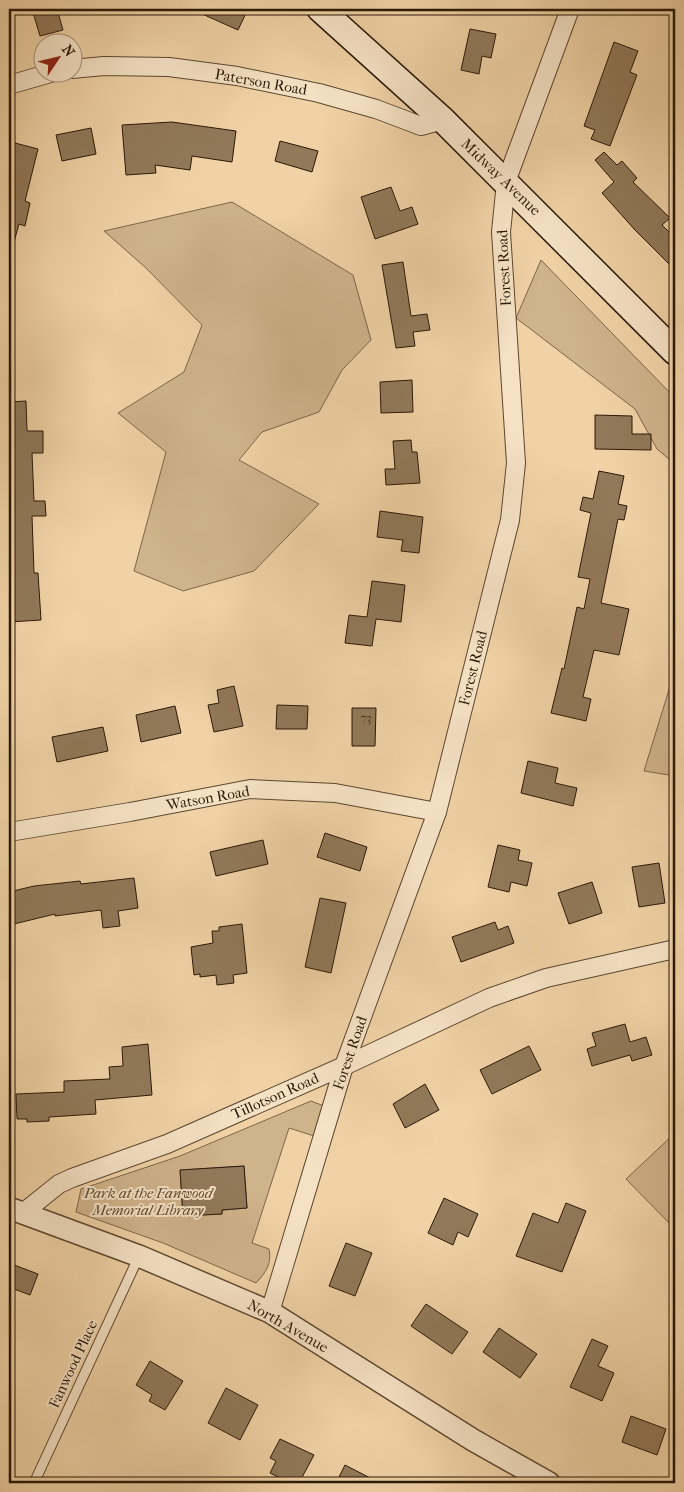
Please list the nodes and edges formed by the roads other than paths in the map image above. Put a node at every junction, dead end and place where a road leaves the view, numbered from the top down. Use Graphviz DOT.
graph roads {
  1 [pos="320,9"];
  2 [pos="570,9"];
  3 [pos="82,69"];
  4 [pos="32,78"];
  5 [pos="9,85"];
  6 [pos="443,120"];
  7 [pos="506,182"];
  8 [pos="675,352"];
  9 [pos="437,812"];
  10 [pos="9,832"];
  11 [pos="675,949"];
  12 [pos="344,1066"];
  13 [pos="16,1210"];
  14 [pos="139,1256"];
  15 [pos="270,1312"];
  16 [pos="34,1483"];
  17 [pos="549,1483"];
  1 -- 6 [label="main road, Midway Avenue"];
  2 -- 7 [label="street, Forest Road"];
  3 -- 6 [label="street, Paterson Road"];
  4 -- 5 [label="street"];
  6 -- 7 [label="main road, Midway Avenue"];
  7 -- 8 [label="main road, Midway Avenue"];
  7 -- 9 [label="street, Forest Road"];
  9 -- 10 [label="street, Watson Road"];
  9 -- 12 [label="street, Forest Road"];
  11 -- 12 [label="street, Tillotson Road"];
  12 -- 13 [label="street, Tillotson Road"];
  12 -- 15 [label="street, Forest Road"];
  13 -- 14 [label="street, North Avenue"];
  14 -- 15 [label="street, North Avenue"];
  14 -- 16 [label="lane, Fanwood Place"];
  15 -- 17 [label="street, North Avenue"];
}
